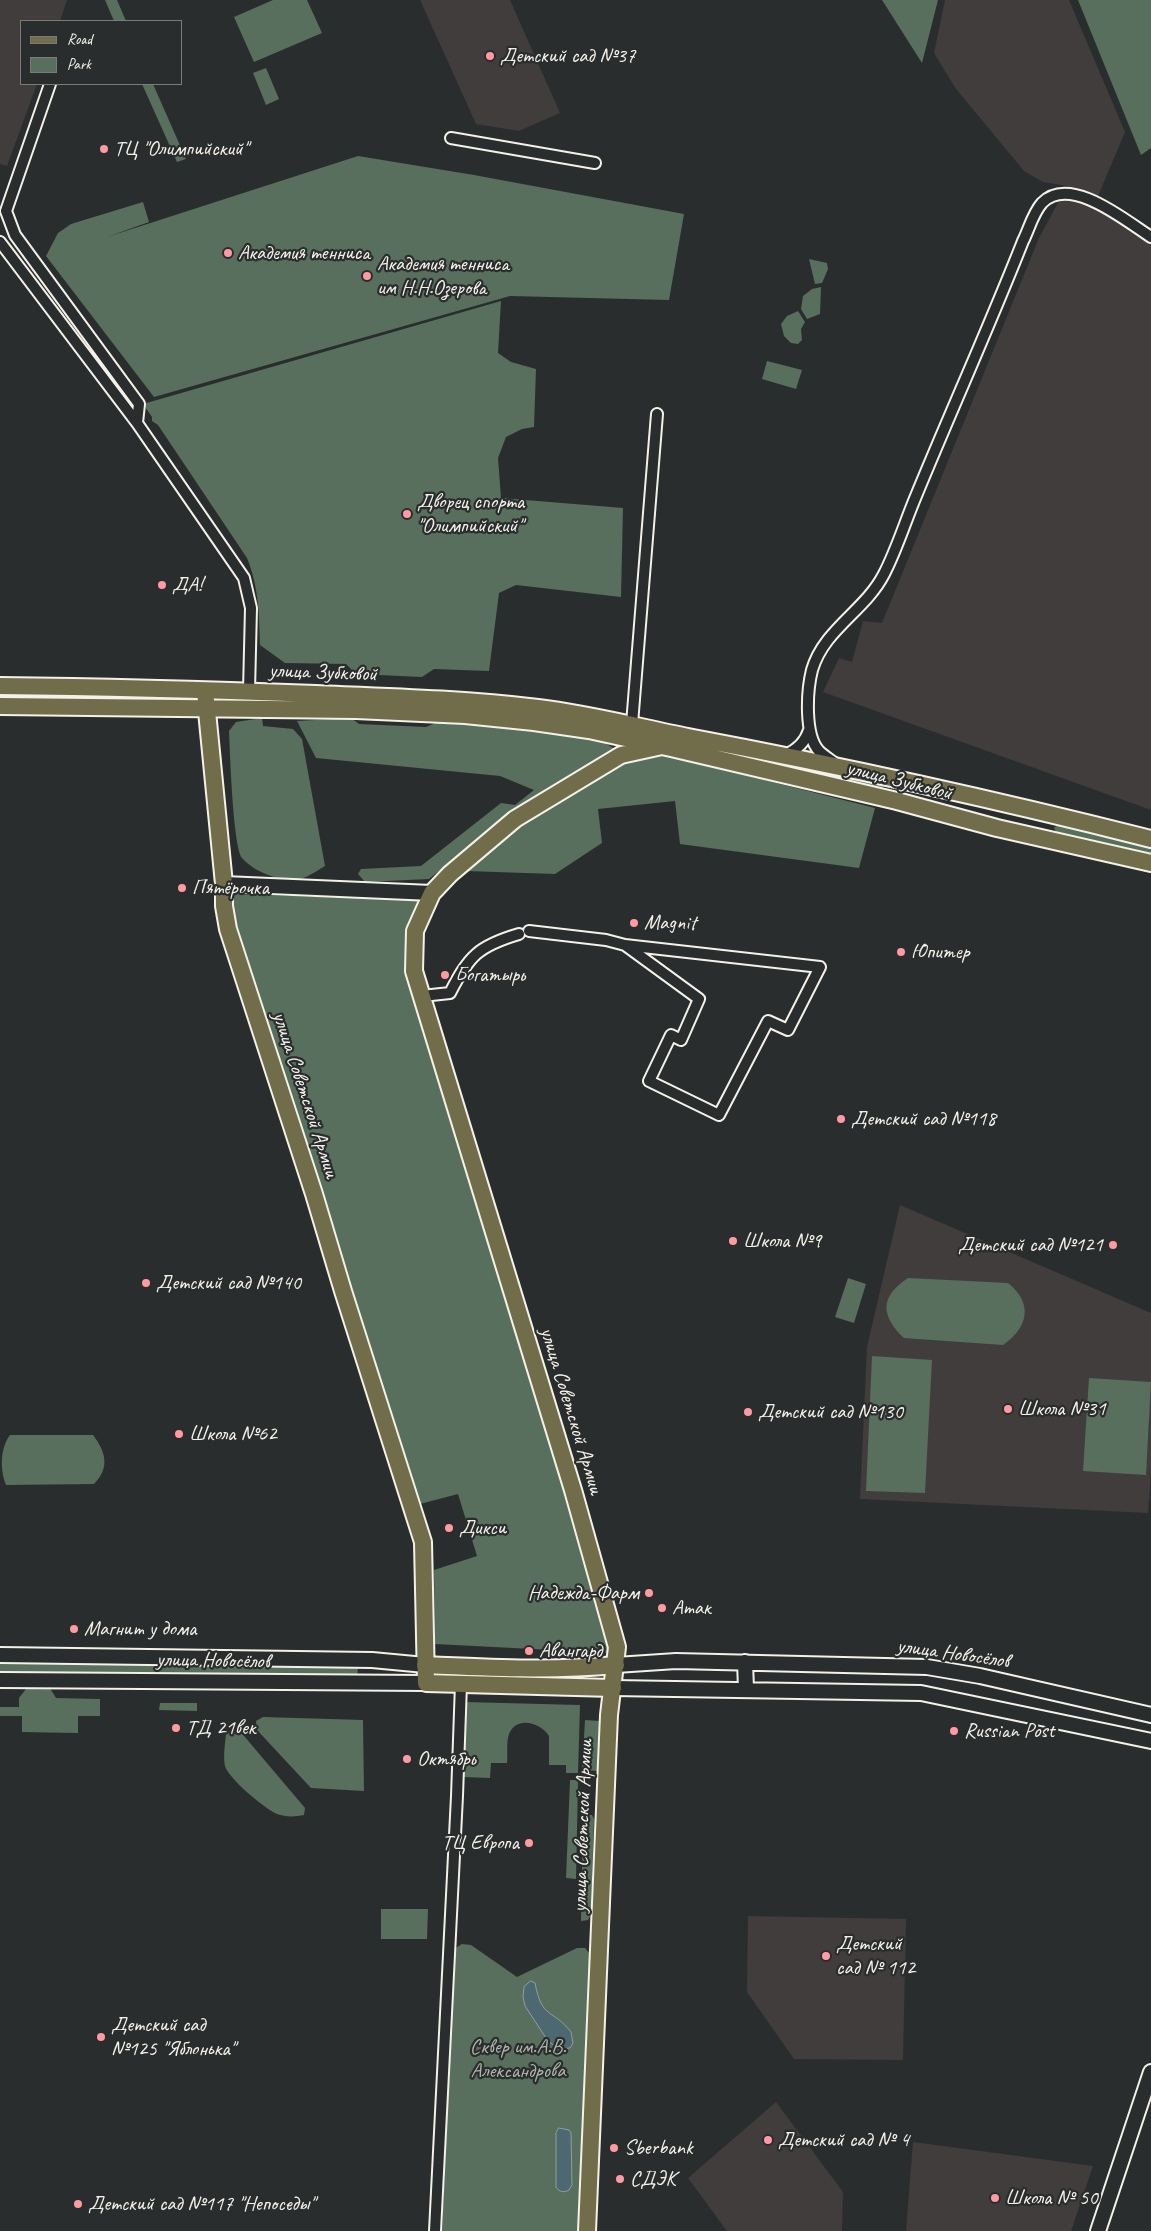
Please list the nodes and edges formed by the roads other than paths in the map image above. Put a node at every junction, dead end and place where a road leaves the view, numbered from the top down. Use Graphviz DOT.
graph roads {
  1 [pos="50,85"];
  2 [pos="451,138"];
  3 [pos="595,163"];
  4 [pos="15,235"];
  5 [pos="1151,237"];
  6 [pos="0,241"];
  7 [pos="658,414"];
  8 [pos="137,423"];
  9 [pos="0,686"];
  10 [pos="205,691"];
  11 [pos="249,692"];
  12 [pos="0,706"];
  13 [pos="208,708"];
  14 [pos="809,730"];
  15 [pos="637,731"];
  16 [pos="662,746"];
  17 [pos="621,755"];
  18 [pos="785,755"];
  19 [pos="838,766"];
  20 [pos="888,778"];
  21 [pos="879,798"];
  22 [pos="1005,802"];
  23 [pos="1034,810"];
  24 [pos="1059,816"];
  25 [pos="997,828"];
  26 [pos="1028,835"];
  27 [pos="1151,838"];
  28 [pos="1055,840"];
  29 [pos="1151,863"];
  30 [pos="224,884"];
  31 [pos="432,894"];
  32 [pos="625,945"];
  33 [pos="422,996"];
  34 [pos="0,1654"];
  35 [pos="745,1662"];
  36 [pos="424,1665"];
  37 [pos="616,1665"];
  38 [pos="0,1680"];
  39 [pos="426,1683"];
  40 [pos="461,1684"];
  41 [pos="613,1688"];
  42 [pos="746,1689"];
  43 [pos="1151,1716"];
  44 [pos="1151,1741"];
  45 [pos="1151,2072"];
  46 [pos="435,2231"];
  47 [pos="587,2231"];
  48 [pos="1098,2231"];
  1 -- 4 [label="street"];
  2 -- 3 [label="street"];
  4 -- 6 [label="street"];
  4 -- 8 [label="street"];
  5 -- 14 [label="street"];
  6 -- 8 [label="street"];
  7 -- 15 [label="street"];
  8 -- 11 [label="street"];
  9 -- 10 [label="main road, улица Зубковой"];
  10 -- 11 [label="main road, улица Зубковой"];
  10 -- 13 [label="main road, улица Советской Армии"];
  11 -- 15 [label="main road, улица Зубковой"];
  12 -- 13 [label="main road, улица Зубковой"];
  13 -- 15 [label="main road, улица Зубковой"];
  13 -- 30 [label="main road, улица Советской Армии"];
  14 -- 18 [label="street"];
  14 -- 19 [label="street"];
  15 -- 16 [label="main road, улица Зубковой"];
  15 -- 17 [label="main road"];
  15 -- 18 [label="main road, улица Зубковой"];
  16 -- 17 [label="main road, улица Советской Армии"];
  16 -- 21 [label="main road, улица Зубковой"];
  17 -- 31 [label="main road, улица Советской Армии"];
  18 -- 19 [label="main road, улица Зубковой"];
  19 -- 20 [label="main road, улица Зубковой"];
  20 -- 21 [label="main road"];
  20 -- 22 [label="main road, улица Зубковой"];
  21 -- 25 [label="main road, улица Зубковой"];
  22 -- 23 [label="main road, улица Зубковой"];
  22 -- 25 [label="main road"];
  23 -- 24 [label="main road, улица Зубковой"];
  23 -- 26 [label="main road"];
  24 -- 27 [label="main road, улица Зубковой"];
  24 -- 28 [label="main road"];
  25 -- 26 [label="main road, улица Зубковой"];
  26 -- 28 [label="main road, улица Зубковой"];
  28 -- 29 [label="main road, улица Зубковой"];
  30 -- 31 [label="street"];
  30 -- 36 [label="main road, улица Советской Армии"];
  31 -- 33 [label="main road, улица Советской Армии"];
  32 -- 32 [label="street"];
  32 -- 33 [label="street"];
  33 -- 37 [label="main road, улица Советской Армии"];
  34 -- 36 [label="street, улица Новосёлов"];
  35 -- 37 [label="street, улица Новосёлов"];
  35 -- 42 [label="street"];
  35 -- 43 [label="street, улица Новосёлов"];
  36 -- 37 [label="main road, улица Новосёлов"];
  36 -- 39 [label="main road"];
  37 -- 41 [label="main road, улица Советской Армии"];
  38 -- 39 [label="street, улица Новосёлов"];
  39 -- 40 [label="main road, улица Новосёлов"];
  40 -- 41 [label="main road, улица Новосёлов"];
  40 -- 46 [label="street"];
  41 -- 42 [label="street, улица Новосёлов"];
  41 -- 47 [label="main road, улица Советской Армии"];
  42 -- 44 [label="street, улица Новосёлов"];
  45 -- 48 [label="street"];
}
